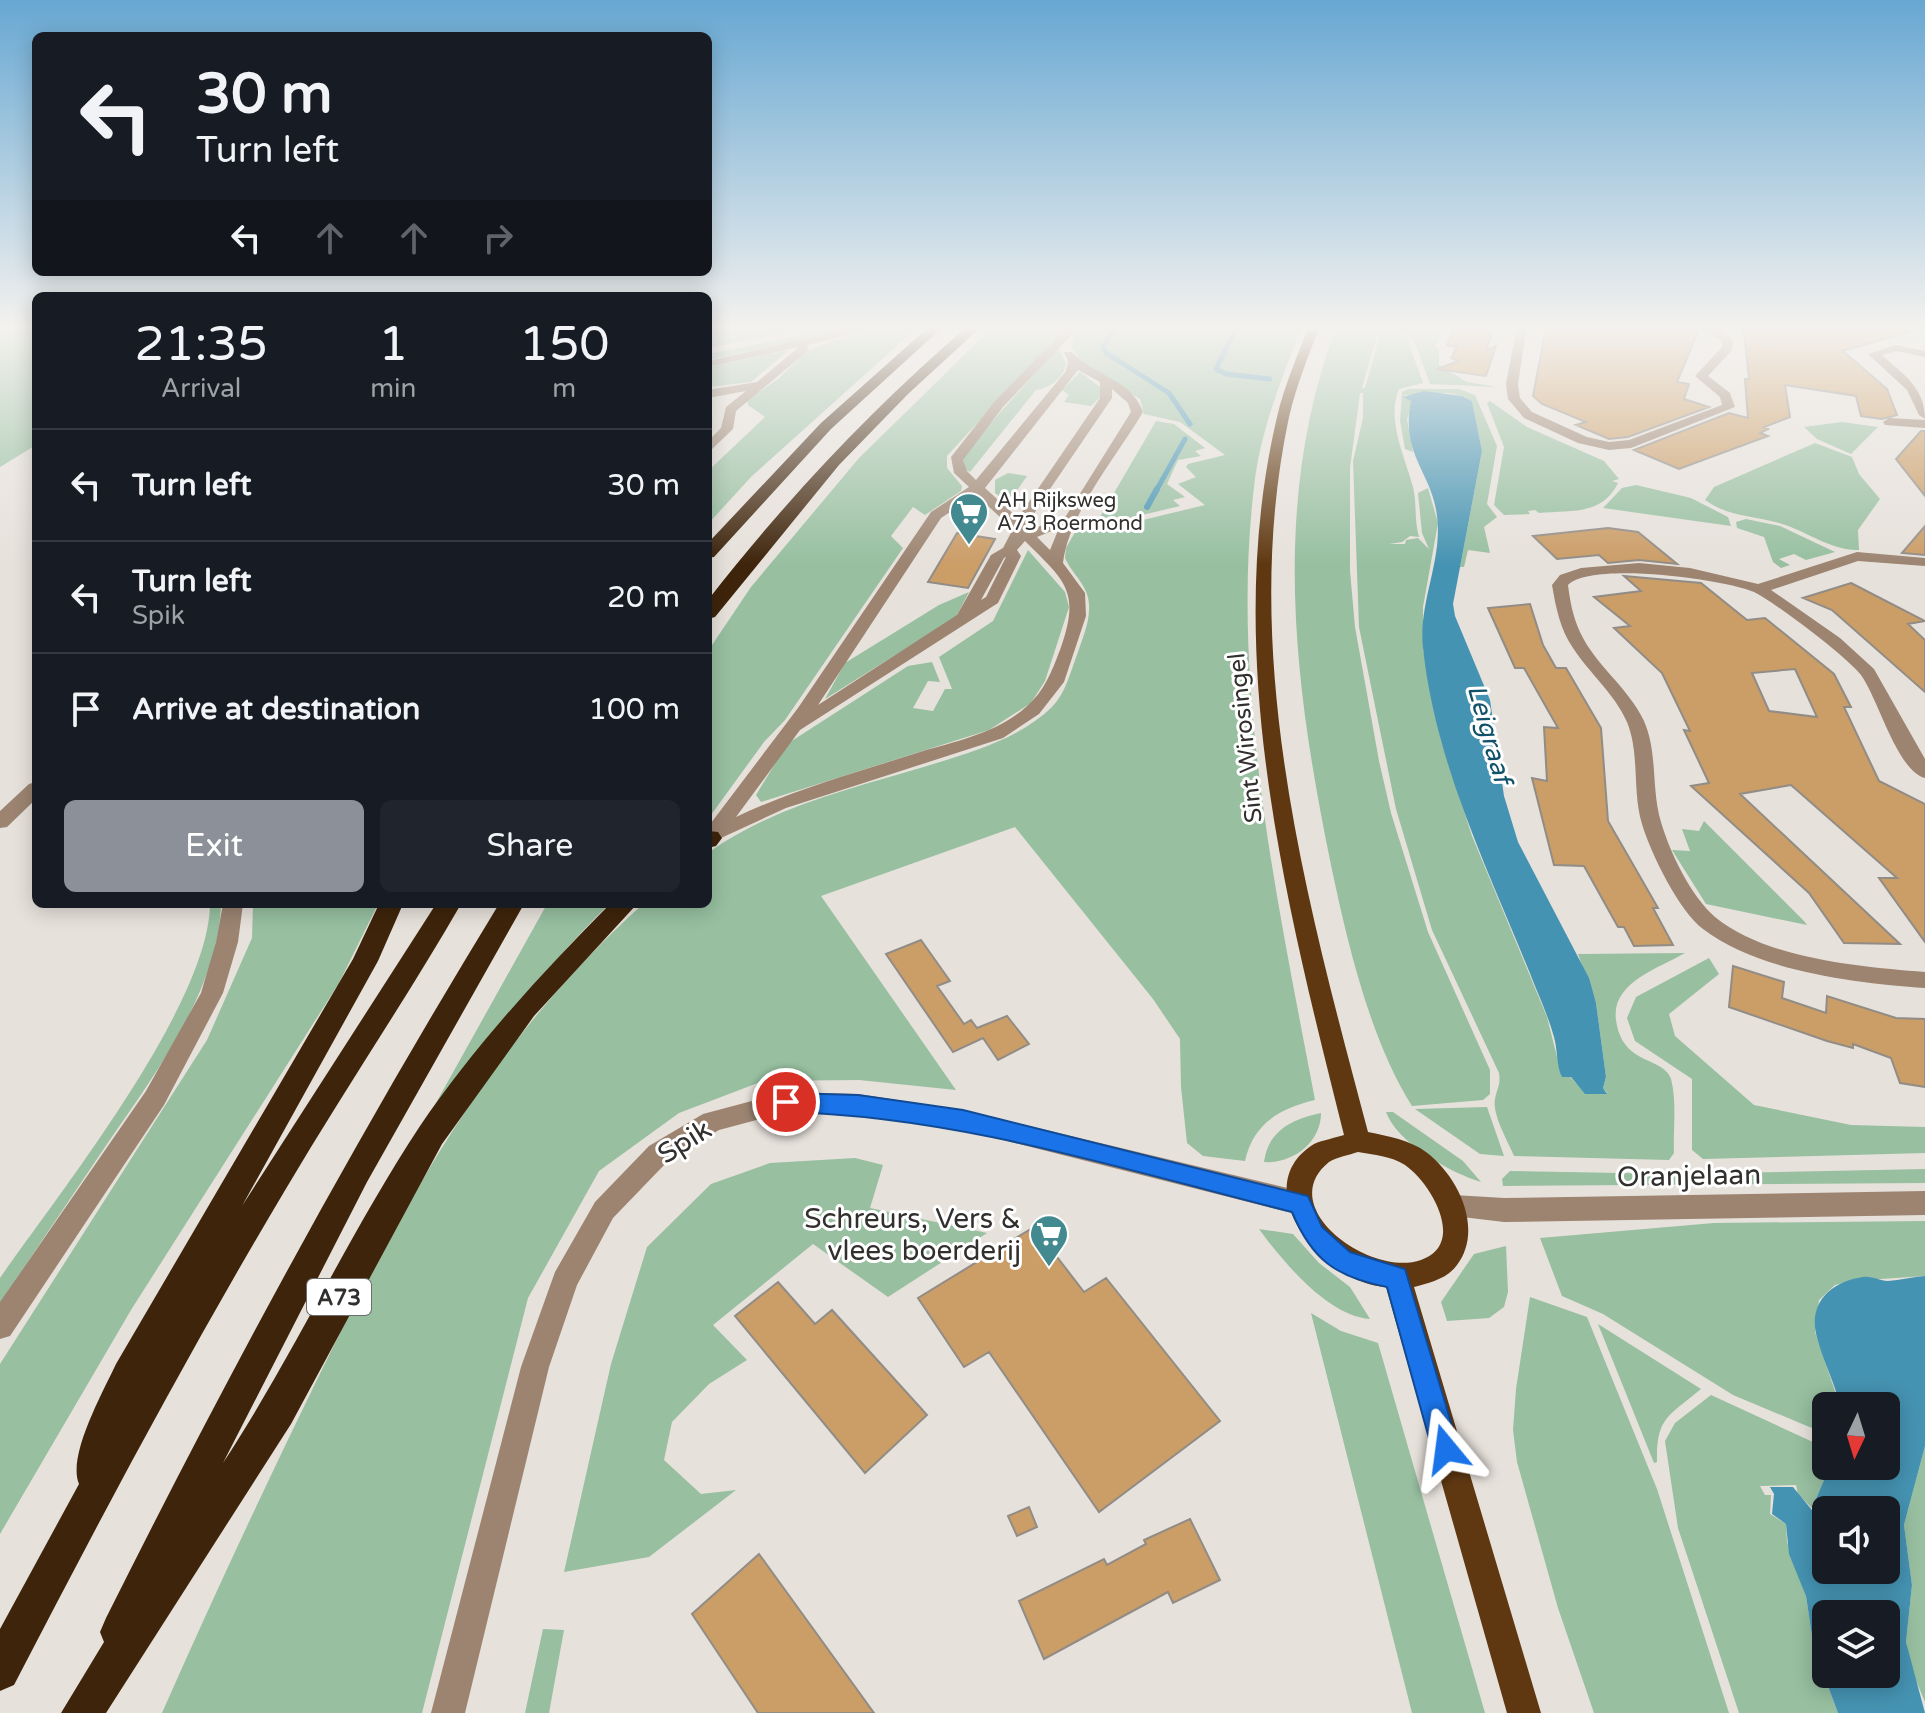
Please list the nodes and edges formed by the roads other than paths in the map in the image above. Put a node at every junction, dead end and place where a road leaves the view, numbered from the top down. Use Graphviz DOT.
graph roads {
  1 [pos="736,405"];
  2 [pos="850,405"];
  3 [pos="890,405"];
  4 [pos="998,405"];
  5 [pos="1044,405"];
  6 [pos="1101,405"];
  7 [pos="1134,405"];
  8 [pos="1287,405"];
  9 [pos="1518,405"];
  10 [pos="1728,405"];
  11 [pos="1889,422"];
  12 [pos="1925,424"];
  13 [pos="712,445"];
  14 [pos="977,488"];
  15 [pos="1071,519"];
  16 [pos="1017,539"];
  17 [pos="712,549"];
  18 [pos="1925,562"];
  19 [pos="1055,566"];
  20 [pos="1759,589"];
  21 [pos="712,608"];
  22 [pos="780,739"];
  23 [pos="1925,772"];
  24 [pos="32,792"];
  25 [pos="0,822"];
  26 [pos="712,835"];
  27 [pos="712,838"];
  28 [pos="232,908"];
  29 [pos="389,908"];
  30 [pos="447,908"];
  31 [pos="510,908"];
  32 [pos="621,908"];
  33 [pos="1925,980"];
  34 [pos="1358,1141"];
  35 [pos="1300,1203"];
  36 [pos="1925,1203"];
  37 [pos="1454,1207"];
  38 [pos="1397,1277"];
  39 [pos="0,1326"];
  40 [pos="82,1510"];
  41 [pos="0,1671"];
  42 [pos="81,1713"];
  43 [pos="448,1713"];
  44 [pos="1524,1713"];
  1 -- 13 [label="street"];
  2 -- 17 [label="highway"];
  3 -- 21 [label="highway"];
  4 -- 14 [label="street"];
  5 -- 14 [label="street"];
  6 -- 16 [label="street"];
  7 -- 15 [label="street"];
  8 -- 34 [label="main road, Sint Wirosingel"];
  9 -- 10 [label="street"];
  11 -- 12 [label="street"];
  14 -- 16 [label="street"];
  14 -- 22 [label="street"];
  15 -- 16 [label="street"];
  15 -- 19 [label="street"];
  16 -- 19 [label="street"];
  16 -- 22 [label="street"];
  18 -- 20 [label="street"];
  19 -- 27 [label="street"];
  20 -- 23 [label="street"];
  20 -- 33 [label="street"];
  22 -- 26 [label="street"];
  24 -- 25 [label="street"];
  28 -- 39 [label="street"];
  29 -- 40 [label="highway"];
  30 -- 40 [label="highway"];
  31 -- 42 [label="highway, A73"];
  32 -- 42 [label="highway, A73"];
  34 -- 35 [label="main road"];
  34 -- 37 [label="main road"];
  35 -- 38 [label="main road"];
  35 -- 43 [label="street, Spik"];
  36 -- 37 [label="street, Oranjelaan"];
  37 -- 38 [label="main road"];
  38 -- 44 [label="main road"];
  40 -- 41 [label="highway"];
}
